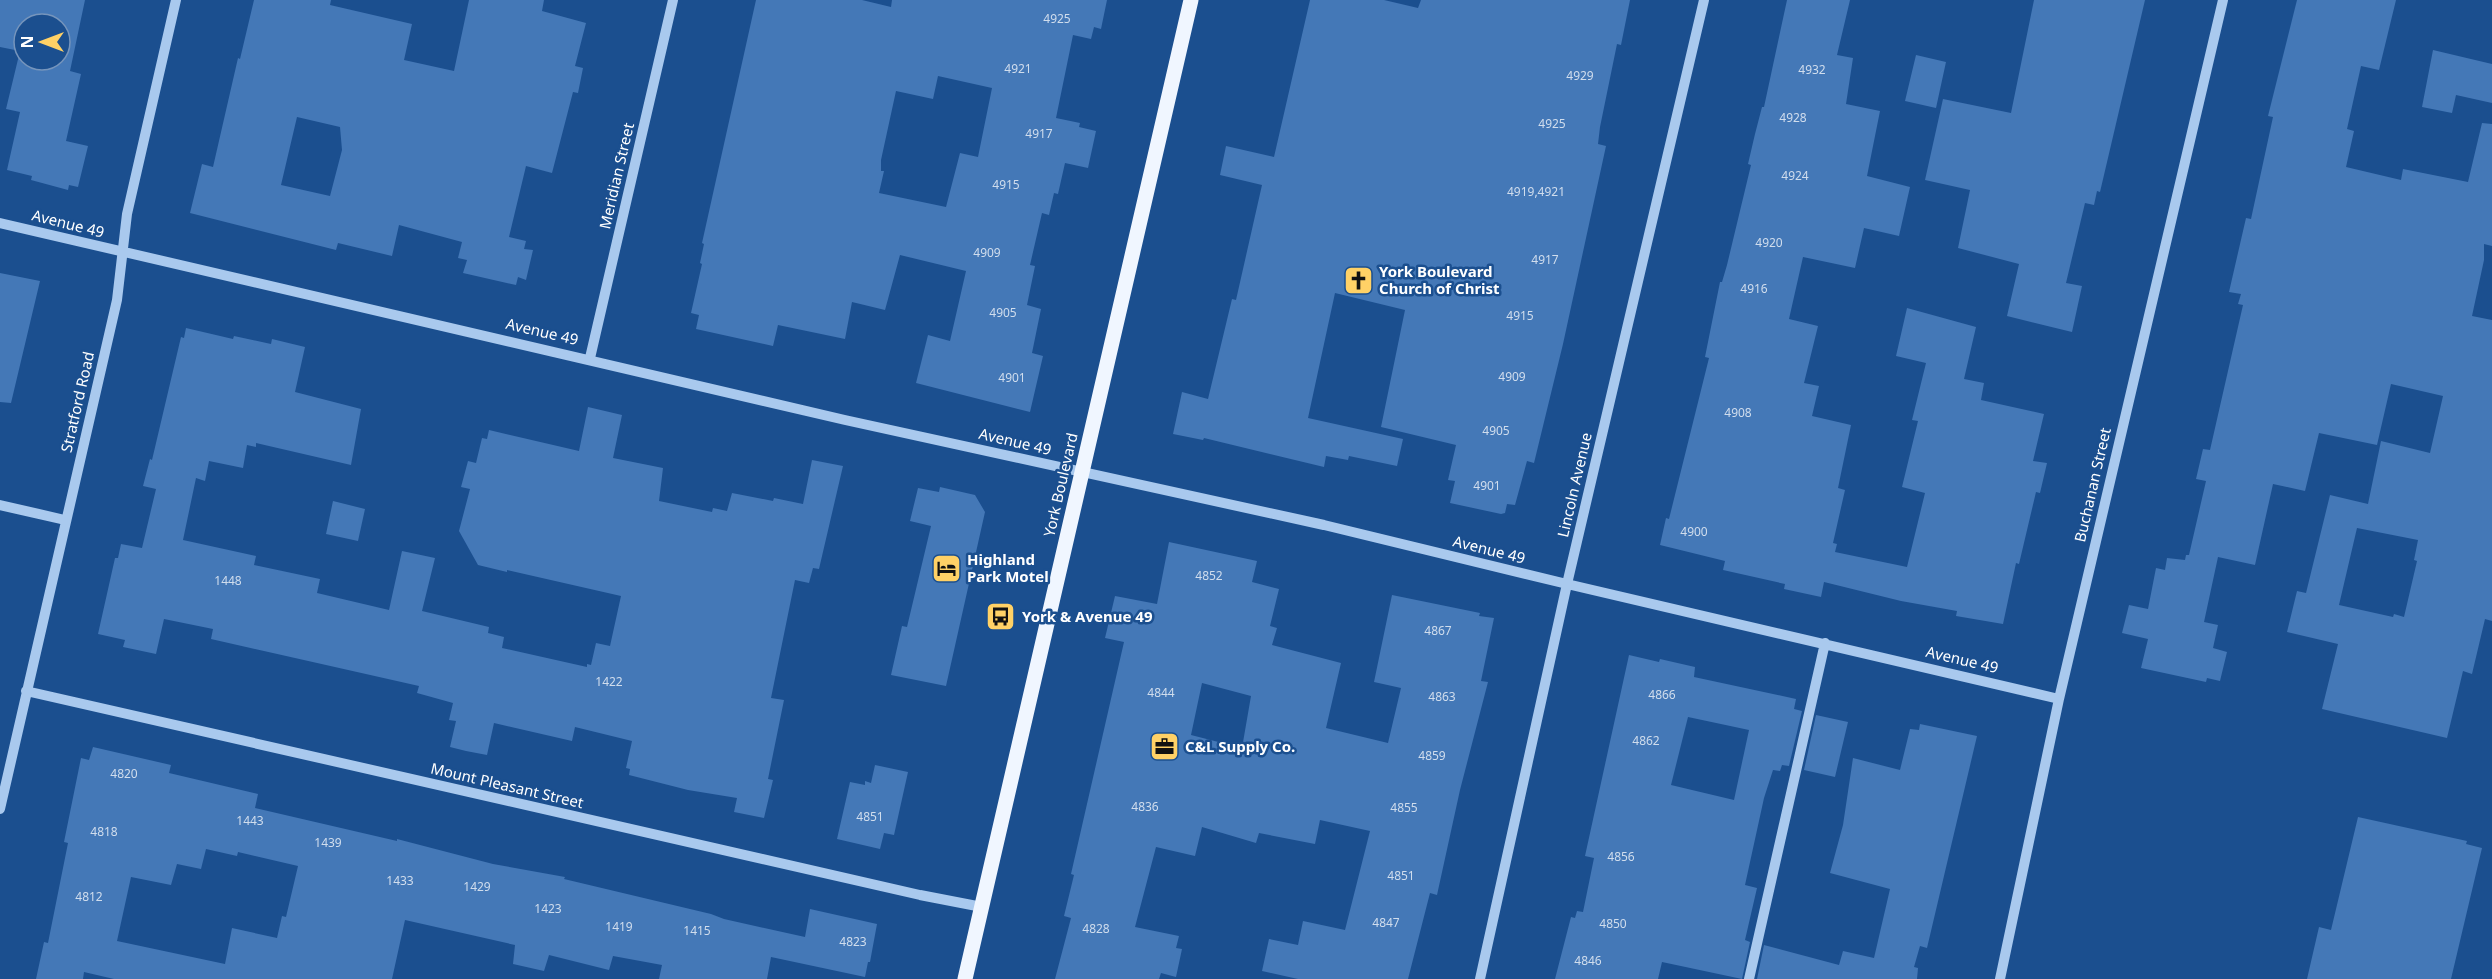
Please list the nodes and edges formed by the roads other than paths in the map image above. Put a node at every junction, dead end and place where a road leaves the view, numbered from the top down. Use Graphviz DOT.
graph roads {
  1 [pos="176,0"];
  2 [pos="673,0"];
  3 [pos="1191,0"];
  4 [pos="1704,0"];
  5 [pos="2223,0"];
  6 [pos="0,223"];
  7 [pos="123,253"];
  8 [pos="590,358"];
  9 [pos="1082,472"];
  10 [pos="0,505"];
  11 [pos="65,520"];
  12 [pos="1567,584"];
  13 [pos="1825,643"];
  14 [pos="26,691"];
  15 [pos="2059,699"];
  16 [pos="2,794"];
  17 [pos="0,809"];
  18 [pos="982,907"];
  19 [pos="965,979"];
  20 [pos="1480,979"];
  21 [pos="1749,979"];
  22 [pos="2000,979"];
  1 -- 7 [label="street, Stratford Road"];
  2 -- 8 [label="street, Meridian Street"];
  3 -- 9 [label="main road, York Boulevard"];
  4 -- 12 [label="street, Lincoln Avenue"];
  5 -- 15 [label="street, Buchanan Street"];
  6 -- 7 [label="street, Avenue 49"];
  7 -- 8 [label="street, Avenue 49"];
  7 -- 11 [label="street, Stratford Road"];
  8 -- 9 [label="street, Avenue 49"];
  9 -- 12 [label="street, Avenue 49"];
  9 -- 18 [label="main road, York Boulevard"];
  10 -- 11 [label="street"];
  11 -- 14 [label="street, Stratford Road"];
  12 -- 13 [label="street, Avenue 49"];
  12 -- 20 [label="street, Lincoln Avenue"];
  13 -- 15 [label="street, Avenue 49"];
  13 -- 21 [label="street"];
  14 -- 16 [label="street, Stratford Road"];
  14 -- 18 [label="street, Mount Pleasant Street"];
  15 -- 22 [label="street, Buchanan Street"];
  16 -- 17 [label="street, Stratford Road"];
  18 -- 19 [label="main road, York Boulevard"];
}
